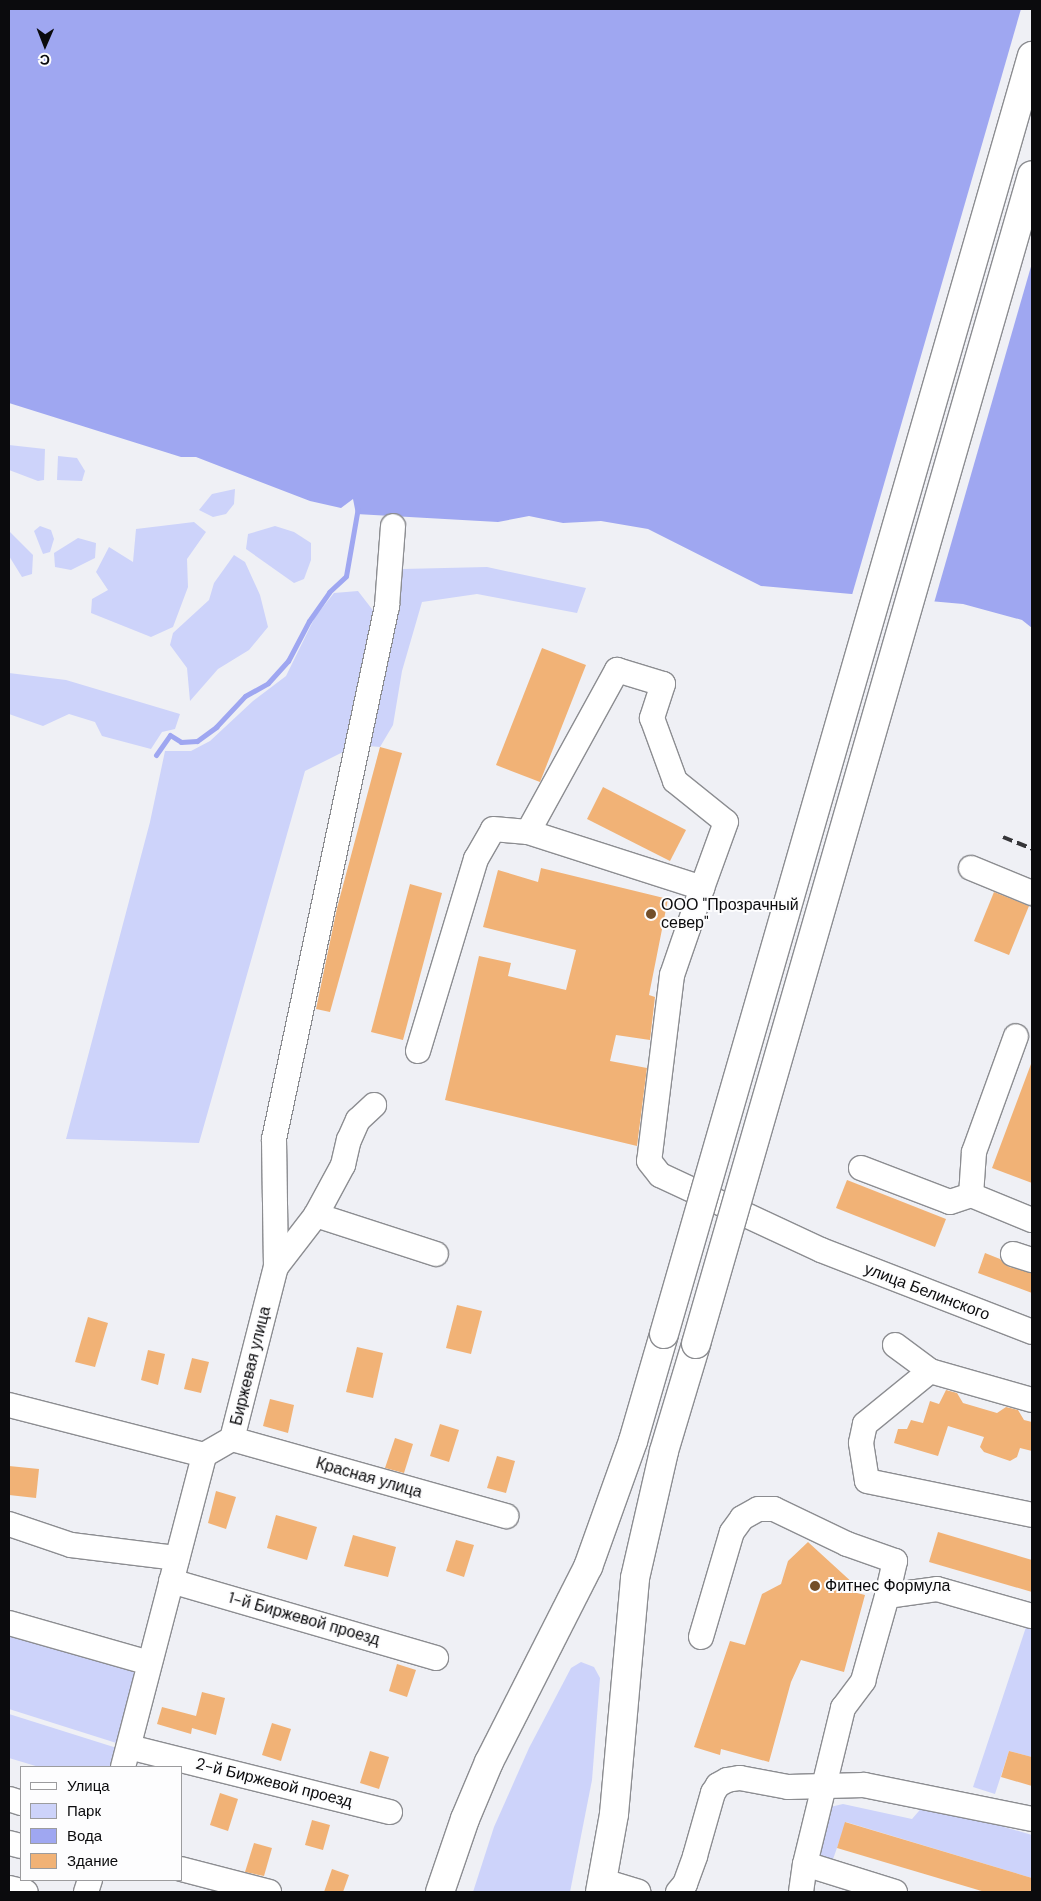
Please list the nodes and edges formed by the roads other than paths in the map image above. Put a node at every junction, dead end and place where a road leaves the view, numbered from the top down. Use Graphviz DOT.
graph roads {
  1 [pos="1032,56"];
  2 [pos="1032,175"];
  3 [pos="393,526"];
  4 [pos="528,832"];
  5 [pos="971,868"];
  6 [pos="702,888"];
  7 [pos="1032,893"];
  8 [pos="1016,1036"];
  9 [pos="418,1051"];
  10 [pos="374,1105"];
  11 [pos="861,1168"];
  12 [pos="972,1196"];
  13 [pos="316,1214"];
  14 [pos="1032,1220"];
  15 [pos="436,1254"];
  16 [pos="276,1267"];
  17 [pos="1032,1332"];
  18 [pos="895,1345"];
  19 [pos="930,1371"];
  20 [pos="1032,1400"];
  21 [pos="9,1405"];
  22 [pos="232,1439"];
  23 [pos="204,1456"];
  24 [pos="1032,1515"];
  25 [pos="506,1516"];
  26 [pos="9,1524"];
  27 [pos="174,1569"];
  28 [pos="888,1596"];
  29 [pos="1032,1616"];
  30 [pos="9,1623"];
  31 [pos="701,1637"];
  32 [pos="436,1658"];
  33 [pos="149,1663"];
  34 [pos="126,1757"];
  35 [pos="169,1766"];
  36 [pos="182,1769"];
  37 [pos="823,1786"];
  38 [pos="390,1812"];
  39 [pos="1032,1819"];
  40 [pos="805,1864"];
  41 [pos="182,1869"];
  42 [pos="602,1886"];
  43 [pos="9,1888"];
  44 [pos="26,1892"];
  45 [pos="269,1892"];
  46 [pos="440,1892"];
  47 [pos="638,1892"];
  48 [pos="678,1892"];
  49 [pos="801,1892"];
  50 [pos="895,1892"];
  1 -- 46 [label="main road, bridge"];
  2 -- 42 [label="main road, bridge"];
  3 -- 16 [label="street"];
  4 -- 6 [label="street"];
  4 -- 6 [label="street, улица Белинского"];
  4 -- 9 [label="street"];
  5 -- 7 [label="street"];
  6 -- 17 [label="street, улица Белинского"];
  8 -- 12 [label="street"];
  10 -- 13 [label="street, Биржевая улица"];
  11 -- 12 [label="street"];
  12 -- 14 [label="street"];
  13 -- 15 [label="street"];
  13 -- 16 [label="street, Биржевая улица"];
  16 -- 22 [label="street, Биржевая улица"];
  18 -- 19 [label="street"];
  19 -- 20 [label="street"];
  19 -- 24 [label="street"];
  21 -- 23 [label="street"];
  22 -- 23 [label="street, Биржевая улица"];
  22 -- 25 [label="street, Красная улица"];
  23 -- 27 [label="street"];
  26 -- 27 [label="street, 1-й Биржевой проезд"];
  27 -- 32 [label="street, 1-й Биржевой проезд"];
  27 -- 33 [label="street"];
  28 -- 29 [label="street"];
  28 -- 31 [label="street"];
  28 -- 37 [label="street"];
  30 -- 33 [label="street"];
  33 -- 34 [label="street"];
  34 -- 35 [label="street, 2-й Биржевой проезд"];
  36 -- 38 [label="street, 2-й Биржевой проезд"];
  37 -- 39 [label="street"];
  37 -- 40 [label="street"];
  37 -- 48 [label="street"];
  40 -- 49 [label="street"];
  40 -- 50 [label="street"];
  41 -- 45 [label="street"];
  42 -- 47 [label="street"];
  43 -- 44 [label="street"];
}
